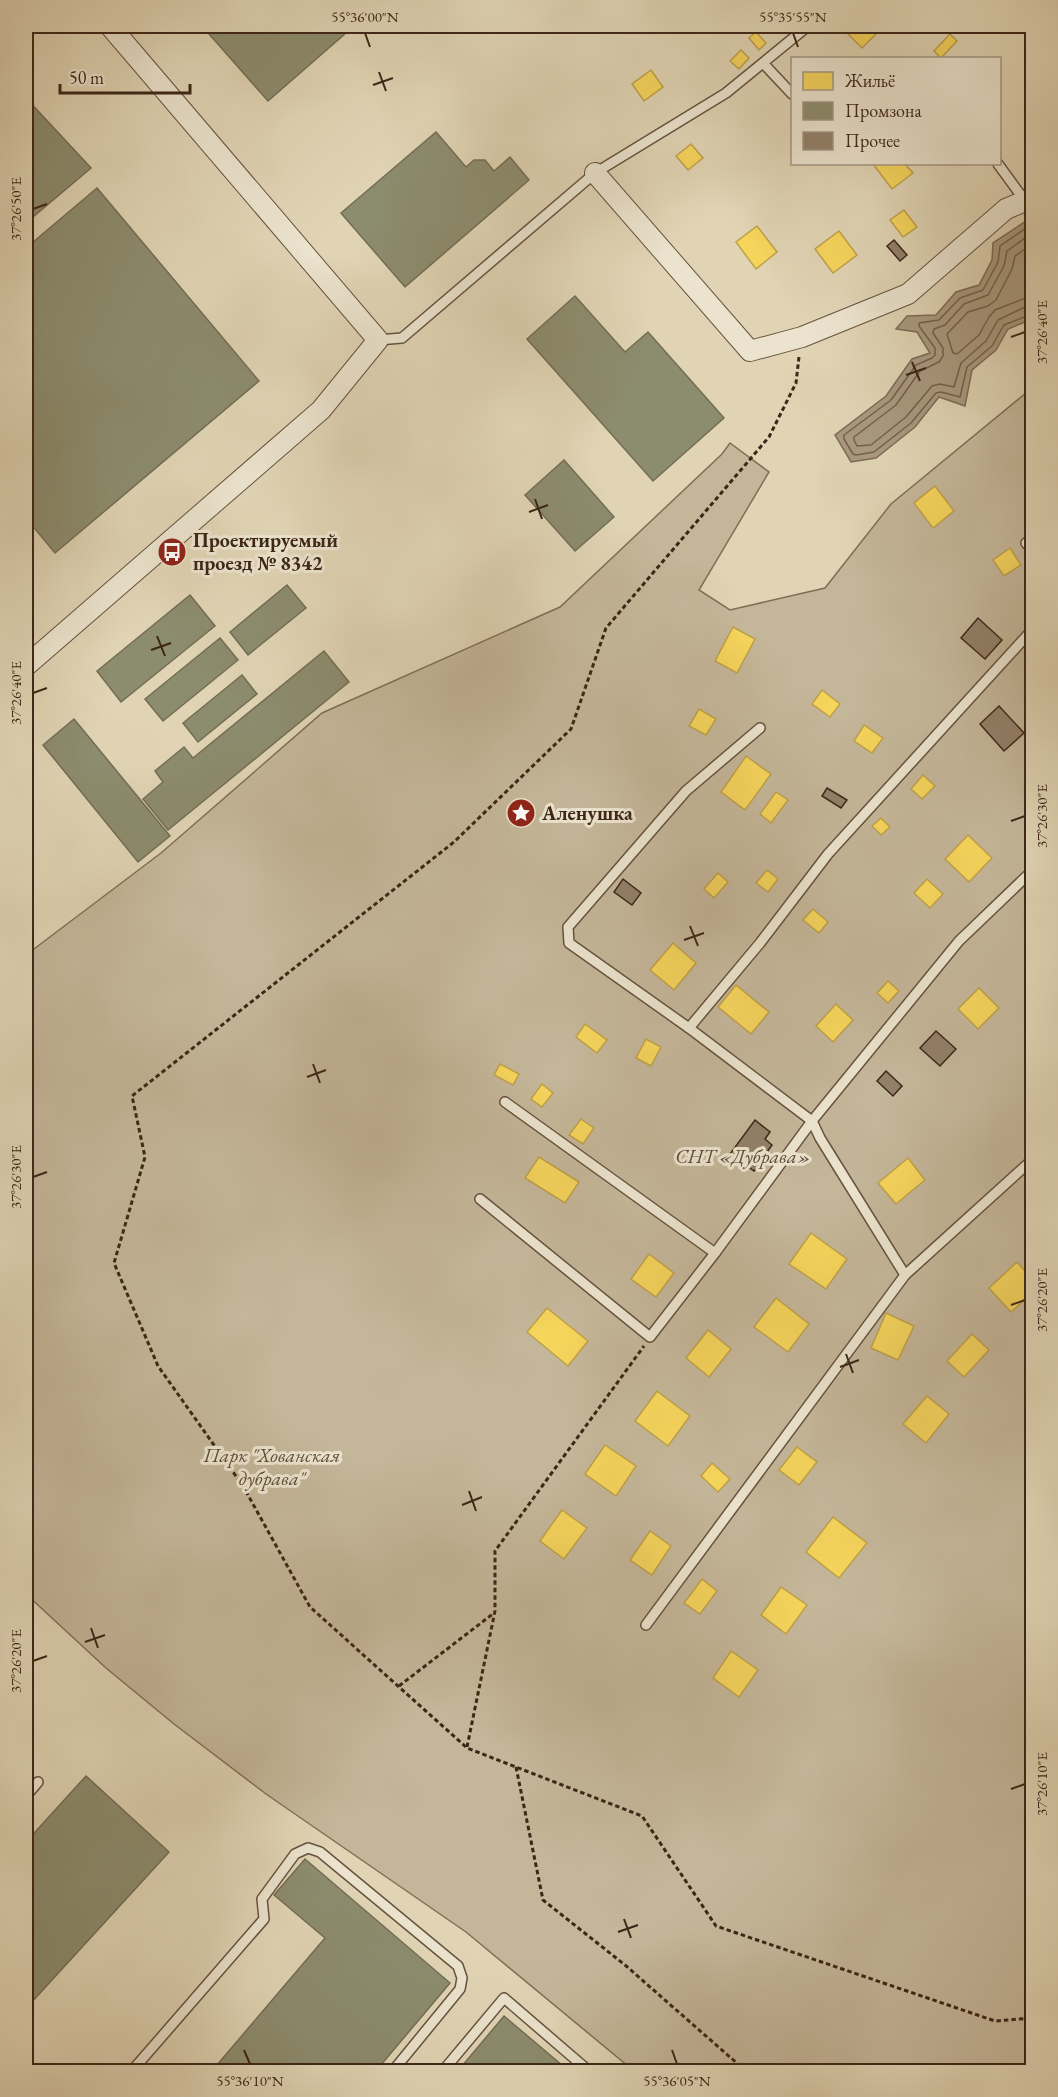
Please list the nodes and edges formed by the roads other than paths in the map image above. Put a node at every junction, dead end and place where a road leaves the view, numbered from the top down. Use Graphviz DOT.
graph roads {
  1 [pos="110,26"];
  2 [pos="808,26"];
  3 [pos="764,64"];
  4 [pos="791,93"];
  5 [pos="999,165"];
  6 [pos="595,173"];
  7 [pos="1029,201"];
  8 [pos="378,340"];
  9 [pos="1032,630"];
  10 [pos="26,666"];
  11 [pos="760,728"];
  12 [pos="1032,871"];
  13 [pos="689,1028"];
  14 [pos="505,1102"];
  15 [pos="812,1120"];
  16 [pos="1032,1160"];
  17 [pos="480,1199"];
  18 [pos="715,1253"];
  19 [pos="905,1275"];
  20 [pos="645,1625"];
  21 [pos="38,1782"];
  22 [pos="26,1796"];
  23 [pos="131,2072"];
  24 [pos="392,2072"];
  25 [pos="442,2072"];
  26 [pos="590,2072"];
  1 -- 8 [label="street"];
  2 -- 3 [label="lane"];
  3 -- 4 [label="lane"];
  3 -- 6 [label="lane"];
  5 -- 7 [label="lane"];
  6 -- 7 [label="street"];
  6 -- 8 [label="lane"];
  8 -- 10 [label="street"];
  9 -- 13 [label="lane"];
  11 -- 13 [label="lane"];
  12 -- 15 [label="lane"];
  13 -- 15 [label="lane"];
  14 -- 18 [label="lane"];
  15 -- 18 [label="lane"];
  15 -- 19 [label="lane"];
  16 -- 19 [label="lane"];
  17 -- 18 [label="lane"];
  19 -- 20 [label="lane"];
  21 -- 22 [label="lane"];
  23 -- 24 [label="lane"];
  25 -- 26 [label="lane"];
}
